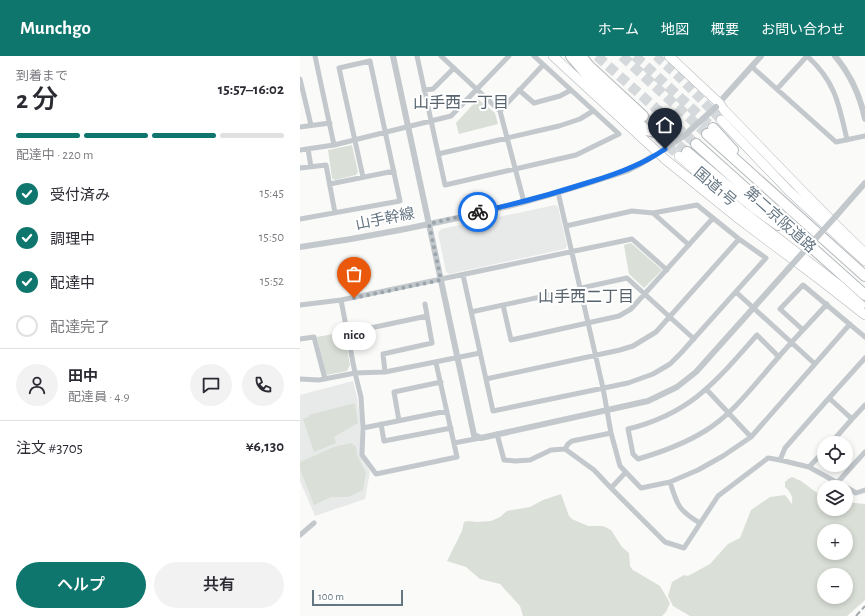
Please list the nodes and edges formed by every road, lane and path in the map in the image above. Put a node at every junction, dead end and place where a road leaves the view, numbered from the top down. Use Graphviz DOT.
graph roads {
  1 [pos="315,56"];
  2 [pos="393,56"];
  3 [pos="417,56"];
  4 [pos="441,56"];
  5 [pos="509,56"];
  6 [pos="534,56"];
  7 [pos="553,56"];
  8 [pos="571,56"];
  9 [pos="581,56"];
  10 [pos="669,56"];
  11 [pos="762,56"];
  12 [pos="835,56"];
  13 [pos="543,65"];
  14 [pos="752,67"];
  15 [pos="454,68"];
  16 [pos="300,79"];
  17 [pos="477,89"];
  18 [pos="777,89"];
  19 [pos="424,90"];
  20 [pos="519,90"];
  21 [pos="571,90"];
  22 [pos="718,105"];
  23 [pos="500,111"];
  24 [pos="594,111"];
  25 [pos="643,116"];
  26 [pos="865,119"];
  27 [pos="721,120"];
  28 [pos="431,121"];
  29 [pos="330,123"];
  30 [pos="311,125"];
  31 [pos="667,126"];
  32 [pos="300,127"];
  33 [pos="408,127"];
  34 [pos="710,131"];
  35 [pos="386,132"];
  36 [pos="865,136"];
  37 [pos="507,138"];
  38 [pos="354,140"];
  39 [pos="847,140"];
  40 [pos="696,144"];
  41 [pos="334,145"];
  42 [pos="308,149"];
  43 [pos="300,150"];
  44 [pos="662,151"];
  45 [pos="438,154"];
  46 [pos="683,154"];
  47 [pos="311,167"];
  48 [pos="300,168"];
  49 [pos="515,169"];
  50 [pos="394,171"];
  51 [pos="362,177"];
  52 [pos="330,184"];
  53 [pos="865,184"];
  54 [pos="558,192"];
  55 [pos="524,202"];
  56 [pos="335,213"];
  57 [pos="653,213"];
  58 [pos="713,218"];
  59 [pos="300,219"];
  60 [pos="429,224"];
  61 [pos="566,226"];
  62 [pos="739,239"];
  63 [pos="689,245"];
  64 [pos="300,247"];
  65 [pos="572,252"];
  66 [pos="865,252"];
  67 [pos="865,261"];
  68 [pos="829,263"];
  69 [pos="667,270"];
  70 [pos="463,275"];
  71 [pos="865,276"];
  72 [pos="441,280"];
  73 [pos="580,289"];
  74 [pos="736,292"];
  75 [pos="645,294"];
  76 [pos="865,295"];
  77 [pos="341,300"];
  78 [pos="425,304"];
  79 [pos="827,304"];
  80 [pos="300,305"];
  81 [pos="503,305"];
  82 [pos="752,308"];
  83 [pos="865,308"];
  84 [pos="471,312"];
  85 [pos="865,315"];
  86 [pos="427,316"];
  87 [pos="670,316"];
  88 [pos="588,324"];
  89 [pos="850,324"];
  90 [pos="803,330"];
  91 [pos="347,333"];
  92 [pos="865,337"];
  93 [pos="300,339"];
  94 [pos="694,339"];
  95 [pos="791,343"];
  96 [pos="480,353"];
  97 [pos="595,356"];
  98 [pos="779,357"];
  99 [pos="458,358"];
  100 [pos="865,358"];
  101 [pos="436,363"];
  102 [pos="815,364"];
  103 [pos="385,372"];
  104 [pos="355,373"];
  105 [pos="300,379"];
  106 [pos="325,379"];
  107 [pos="486,379"];
  108 [pos="441,382"];
  109 [pos="602,388"];
  110 [pos="707,390"];
  111 [pos="829,398"];
  112 [pos="865,405"];
  113 [pos="447,411"];
  114 [pos="606,411"];
  115 [pos="729,412"];
  116 [pos="852,419"];
  117 [pos="399,421"];
  118 [pos="381,424"];
  119 [pos="363,428"];
  120 [pos="450,428"];
  121 [pos="611,433"];
  122 [pos="497,434"];
  123 [pos="751,436"];
  124 [pos="837,436"];
  125 [pos="480,438"];
  126 [pos="454,443"];
  127 [pos="565,449"];
  128 [pos="865,452"];
  129 [pos="817,458"];
  130 [pos="780,460"];
  131 [pos="809,467"];
  132 [pos="626,472"];
  133 [pos="832,480"];
  134 [pos="840,480"];
  135 [pos="670,482"];
  136 [pos="610,488"];
  137 [pos="865,490"];
  138 [pos="853,491"];
  139 [pos="314,523"];
  140 [pos="700,523"];
  141 [pos="300,535"];
  1 -- 29 [label="street"];
  2 -- 33 [label="street"];
  3 -- 19 [label="street"];
  4 -- 15 [label="street"];
  5 -- 17 [label="street"];
  6 -- 13 [label="street"];
  7 -- 44 [label="highway"];
  8 -- 31 [label="highway"];
  9 -- 25 [label="highway"];
  10 -- 22 [label="highway"];
  11 -- 14 [label="street, 山手幹線"];
  12 -- 26 [label="street"];
  13 -- 20 [label="street"];
  13 -- 21 [label="street"];
  14 -- 18 [label="street"];
  14 -- 22 [label="street, 山手幹線"];
  15 -- 17 [label="street"];
  15 -- 19 [label="street"];
  16 -- 30 [label="street"];
  17 -- 23 [label="street"];
  17 -- 28 [label="street"];
  18 -- 39 [label="street"];
  18 -- 39 [label="street"];
  19 -- 28 [label="street"];
  20 -- 21 [label="street"];
  20 -- 23 [label="street"];
  21 -- 24 [label="street"];
  22 -- 44 [label="street, 山手幹線, bridge"];
  22 -- 66 [label="highway"];
  23 -- 37 [label="street"];
  24 -- 37 [label="street"];
  24 -- 49 [label="street"];
  27 -- 67 [label="highway"];
  28 -- 33 [label="street"];
  28 -- 45 [label="street"];
  29 -- 30 [label="street"];
  29 -- 41 [label="street"];
  30 -- 32 [label="street"];
  33 -- 35 [label="street"];
  33 -- 60 [label="street"];
  34 -- 71 [label="highway, 第二京阪道路"];
  35 -- 38 [label="street"];
  35 -- 38 [label="street"];
  35 -- 50 [label="street"];
  36 -- 39 [label="street"];
  37 -- 45 [label="street"];
  37 -- 49 [label="street"];
  38 -- 41 [label="street"];
  38 -- 51 [label="street"];
  40 -- 68 [label="highway, 第二京阪道路"];
  41 -- 42 [label="street"];
  42 -- 43 [label="street"];
  42 -- 47 [label="street"];
  44 -- 54 [label="street, 山手幹線"];
  44 -- 85 [label="highway"];
  45 -- 49 [label="street"];
  46 -- 68 [label="highway"];
  46 -- 83 [label="highway, 国道1号"];
  47 -- 48 [label="street"];
  47 -- 52 [label="street"];
  49 -- 55 [label="street"];
  50 -- 51 [label="street"];
  50 -- 56 [label="street"];
  51 -- 52 [label="street"];
  52 -- 56 [label="street"];
  53 -- 82 [label="street, bridge"];
  54 -- 55 [label="street, 山手幹線"];
  54 -- 61 [label="street"];
  55 -- 60 [label="street, 山手幹線"];
  56 -- 59 [label="street"];
  57 -- 58 [label="street"];
  57 -- 61 [label="street"];
  57 -- 63 [label="street"];
  58 -- 62 [label="street"];
  58 -- 63 [label="street"];
  60 -- 64 [label="street, 山手幹線"];
  60 -- 72 [label="street"];
  61 -- 65 [label="street"];
  62 -- 74 [label="street"];
  62 -- 87 [label="street"];
  63 -- 69 [label="street"];
  65 -- 69 [label="street"];
  65 -- 70 [label="street"];
  65 -- 73 [label="street"];
  68 -- 76 [label="highway, 第二京阪道路"];
  69 -- 75 [label="street"];
  70 -- 72 [label="street"];
  70 -- 84 [label="street"];
  72 -- 77 [label="street"];
  72 -- 99 [label="street"];
  73 -- 75 [label="street"];
  73 -- 81 [label="street"];
  73 -- 88 [label="street"];
  74 -- 82 [label="street"];
  74 -- 94 [label="street"];
  75 -- 87 [label="street"];
  75 -- 88 [label="street"];
  77 -- 80 [label="street"];
  77 -- 91 [label="street"];
  78 -- 86 [label="street"];
  79 -- 89 [label="street"];
  79 -- 90 [label="street"];
  79 -- 90 [label="street"];
  81 -- 84 [label="street"];
  81 -- 88 [label="street"];
  82 -- 95 [label="street"];
  82 -- 114 [label="street"];
  84 -- 96 [label="street"];
  86 -- 91 [label="street"];
  86 -- 103 [label="street"];
  87 -- 94 [label="street"];
  87 -- 97 [label="street"];
  88 -- 97 [label="street"];
  89 -- 92 [label="street"];
  89 -- 102 [label="street"];
  90 -- 95 [label="street"];
  91 -- 104 [label="street"];
  93 -- 106 [label="street"];
  94 -- 109 [label="street"];
  95 -- 98 [label="street"];
  95 -- 102 [label="street"];
  96 -- 99 [label="street"];
  96 -- 107 [label="street"];
  97 -- 107 [label="street"];
  97 -- 109 [label="street"];
  98 -- 110 [label="street"];
  98 -- 115 [label="street"];
  99 -- 101 [label="street"];
  99 -- 125 [label="street"];
  100 -- 111 [label="street"];
  101 -- 103 [label="street"];
  101 -- 108 [label="street"];
  102 -- 123 [label="street"];
  103 -- 104 [label="street"];
  104 -- 106 [label="street"];
  104 -- 119 [label="street"];
  105 -- 106 [label="street"];
  107 -- 109 [label="street"];
  108 -- 113 [label="street"];
  108 -- 117 [label="street"];
  109 -- 114 [label="street"];
  110 -- 115 [label="street"];
  110 -- 115 [label="street"];
  111 -- 116 [label="street"];
  111 -- 130 [label="street"];
  112 -- 116 [label="street"];
  113 -- 117 [label="street"];
  113 -- 120 [label="street"];
  114 -- 121 [label="street"];
  114 -- 122 [label="street"];
  115 -- 123 [label="street"];
  116 -- 124 [label="street"];
  117 -- 118 [label="street"];
  118 -- 119 [label="street"];
  118 -- 120 [label="street"];
  119 -- 126 [label="street"];
  120 -- 126 [label="street"];
  121 -- 127 [label="street"];
  121 -- 132 [label="street"];
  122 -- 125 [label="street"];
  122 -- 127 [label="street"];
  123 -- 135 [label="street"];
  125 -- 126 [label="street"];
  127 -- 136 [label="street"];
  128 -- 134 [label="street"];
  129 -- 131 [label="street"];
  130 -- 131 [label="street"];
  130 -- 140 [label="street"];
  131 -- 133 [label="street"];
  132 -- 135 [label="street"];
  132 -- 136 [label="street"];
  135 -- 140 [label="street"];
  136 -- 140 [label="street"];
  137 -- 138 [label="street"];
  139 -- 141 [label="street"];
}
